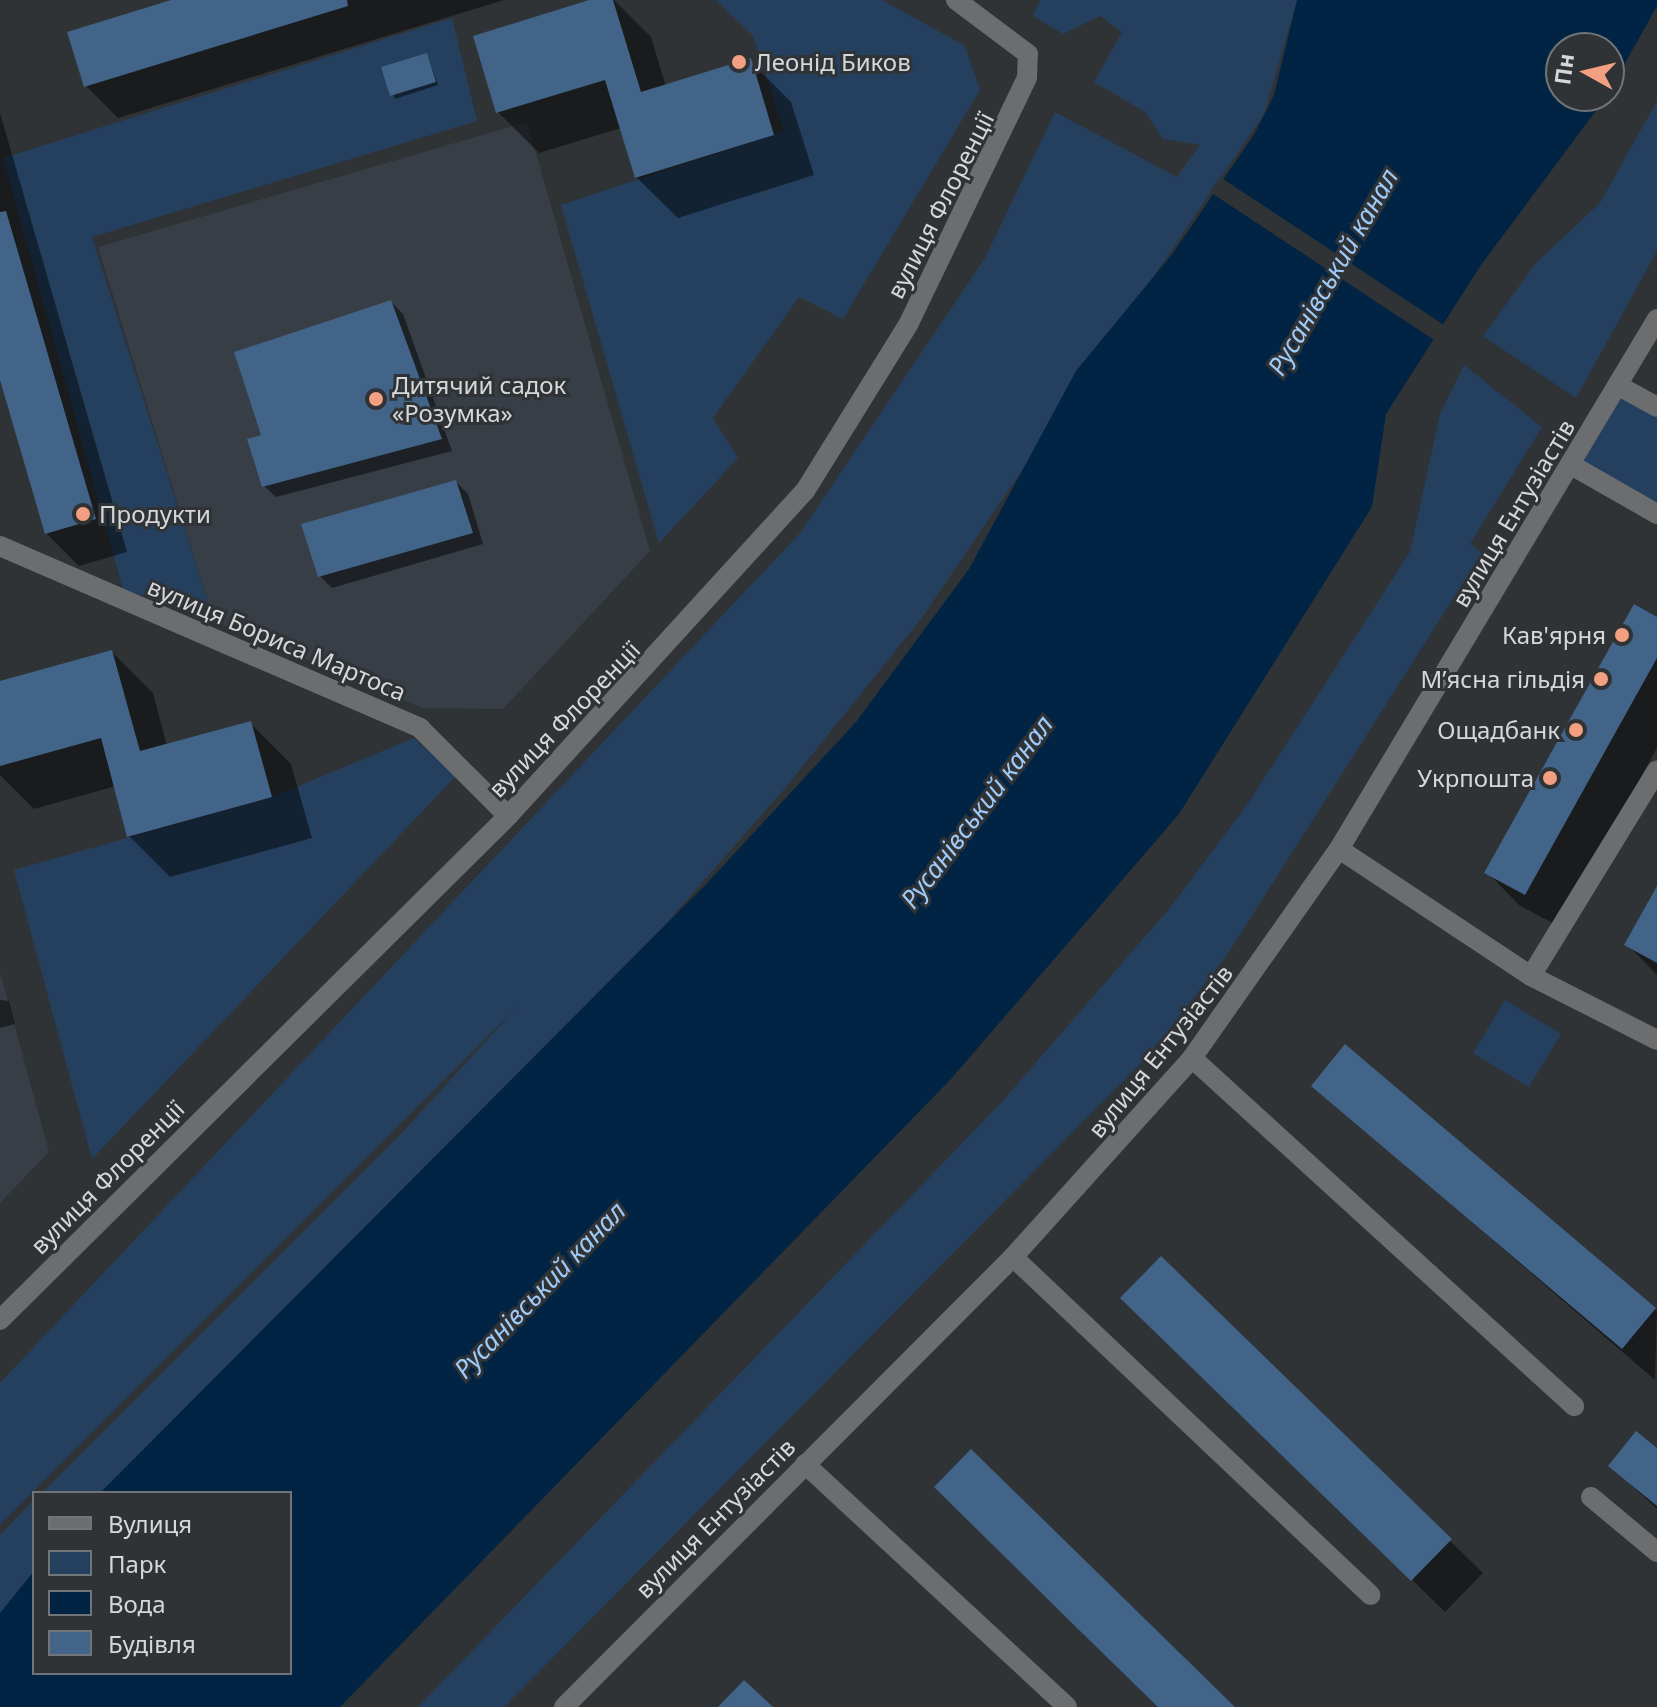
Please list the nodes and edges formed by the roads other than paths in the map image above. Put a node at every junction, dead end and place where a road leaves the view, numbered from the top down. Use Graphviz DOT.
graph roads {
  1 [pos="956,0"];
  2 [pos="1657,319"];
  3 [pos="1619,386"];
  4 [pos="1657,407"];
  5 [pos="1573,466"];
  6 [pos="1657,514"];
  7 [pos="0,546"];
  8 [pos="1657,770"];
  9 [pos="508,816"];
  10 [pos="1339,849"];
  11 [pos="1531,976"];
  12 [pos="1657,1040"];
  13 [pos="1192,1058"];
  14 [pos="1013,1257"];
  15 [pos="0,1320"];
  16 [pos="1574,1406"];
  17 [pos="805,1464"];
  18 [pos="1591,1497"];
  19 [pos="1657,1552"];
  20 [pos="1371,1595"];
  21 [pos="564,1707"];
  22 [pos="1067,1707"];
  1 -- 9 [label="street, вулиця Флоренції"];
  2 -- 3 [label="street, вулиця Ентузіастів"];
  3 -- 4 [label="street"];
  3 -- 5 [label="street, вулиця Ентузіастів"];
  5 -- 6 [label="street"];
  5 -- 10 [label="street, вулиця Ентузіастів"];
  7 -- 9 [label="street, вулиця Бориса Мартоса"];
  8 -- 11 [label="street"];
  9 -- 15 [label="street, вулиця Флоренції"];
  10 -- 11 [label="street"];
  10 -- 13 [label="street, вулиця Ентузіастів"];
  11 -- 12 [label="street"];
  13 -- 14 [label="street, вулиця Ентузіастів"];
  13 -- 16 [label="street"];
  14 -- 17 [label="street, вулиця Ентузіастів"];
  14 -- 20 [label="street"];
  17 -- 21 [label="street, вулиця Ентузіастів"];
  17 -- 22 [label="street"];
  18 -- 19 [label="street"];
}
